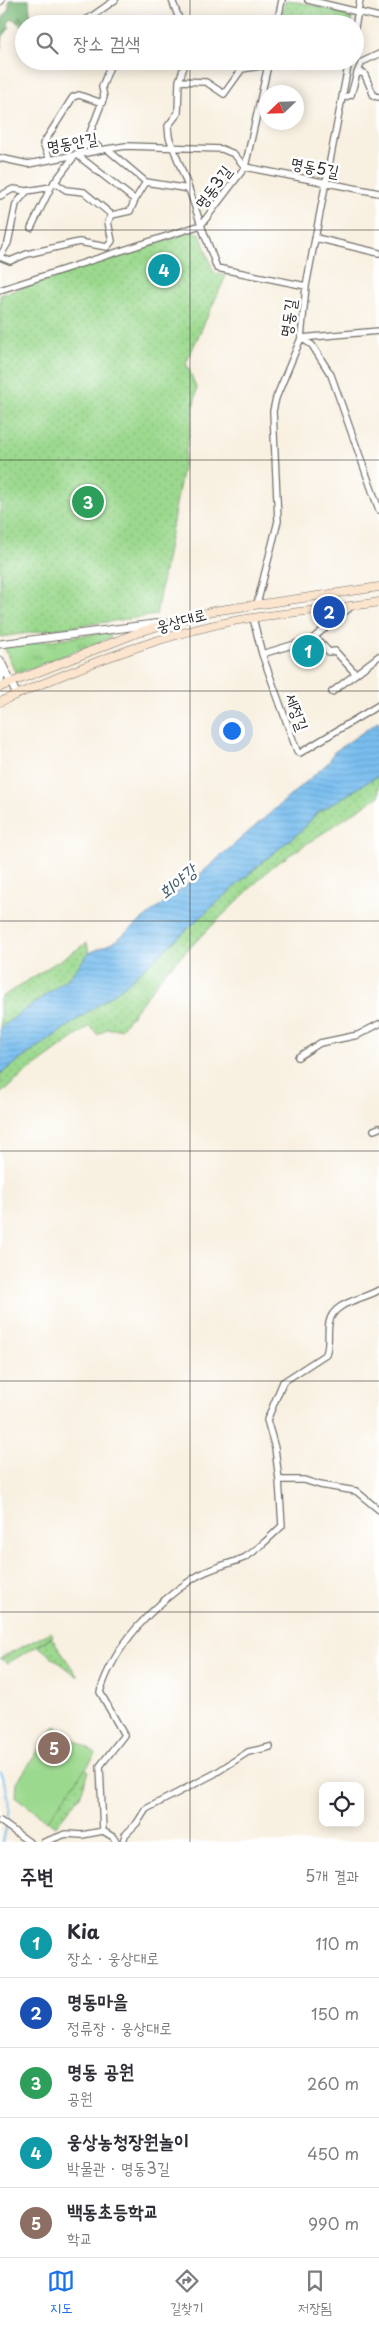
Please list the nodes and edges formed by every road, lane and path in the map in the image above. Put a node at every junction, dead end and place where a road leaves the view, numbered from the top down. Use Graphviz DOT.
graph roads {
  1 [pos="115,0"];
  2 [pos="172,0"];
  3 [pos="282,0"];
  4 [pos="308,0"];
  5 [pos="360,0"];
  6 [pos="358,12"];
  7 [pos="94,15"];
  8 [pos="178,15"];
  9 [pos="279,15"];
  10 [pos="357,15"];
  11 [pos="379,17"];
  12 [pos="379,54"];
  13 [pos="364,61"];
  14 [pos="109,70"];
  15 [pos="183,70"];
  16 [pos="241,70"];
  17 [pos="266,70"];
  18 [pos="347,70"];
  19 [pos="358,70"];
  20 [pos="357,73"];
  21 [pos="180,81"];
  22 [pos="379,97"];
  23 [pos="342,98"];
  24 [pos="102,103"];
  25 [pos="173,148"];
  26 [pos="104,150"];
  27 [pos="76,154"];
  28 [pos="0,158"];
  29 [pos="50,159"];
  30 [pos="245,167"];
  31 [pos="146,182"];
  32 [pos="326,183"];
  33 [pos="53,185"];
  34 [pos="189,189"];
  35 [pos="27,191"];
  36 [pos="379,193"];
  37 [pos="0,196"];
  38 [pos="135,200"];
  39 [pos="112,215"];
  40 [pos="201,225"];
  41 [pos="31,228"];
  42 [pos="316,238"];
  43 [pos="107,248"];
  44 [pos="379,253"];
  45 [pos="110,255"];
  46 [pos="0,257"];
  47 [pos="306,286"];
  48 [pos="0,290"];
  49 [pos="379,331"];
  50 [pos="301,338"];
  51 [pos="379,510"];
  52 [pos="379,587"];
  53 [pos="379,602"];
  54 [pos="257,604"];
  55 [pos="352,606"];
  56 [pos="253,618"];
  57 [pos="171,622"];
  58 [pos="315,637"];
  59 [pos="0,644"];
  60 [pos="262,654"];
  61 [pos="379,656"];
  62 [pos="0,660"];
  63 [pos="356,674"];
  64 [pos="0,681"];
  65 [pos="11,682"];
  66 [pos="0,687"];
  67 [pos="332,692"];
  68 [pos="17,695"];
  69 [pos="0,702"];
  70 [pos="379,705"];
  71 [pos="379,1024"];
  72 [pos="298,1057"];
  73 [pos="379,1290"];
  74 [pos="280,1480"];
  75 [pos="379,1510"];
  76 [pos="270,1747"];
  77 [pos="0,1821"];
  78 [pos="103,1831"];
  79 [pos="29,1842"];
  80 [pos="44,1842"];
  81 [pos="116,1842"];
  82 [pos="123,1842"];
  1 -- 7 [label="street"];
  2 -- 8 [label="street"];
  3 -- 9 [label="street"];
  4 -- 6 [label="street"];
  5 -- 6 [label="street"];
  6 -- 10 [label="street"];
  6 -- 11 [label="street"];
  12 -- 13 [label="street"];
  14 -- 24 [label="street"];
  15 -- 21 [label="street"];
  16 -- 21 [label="street"];
  17 -- 30 [label="street, 명동3길"];
  18 -- 23 [label="street, 명동길"];
  19 -- 20 [label="street"];
  20 -- 22 [label="street"];
  20 -- 23 [label="street"];
  21 -- 25 [label="street"];
  23 -- 32 [label="street, 명동길"];
  24 -- 26 [label="street"];
  24 -- 29 [label="street"];
  25 -- 26 [label="street"];
  25 -- 30 [label="street"];
  25 -- 34 [label="street"];
  26 -- 27 [label="street, 명동안길"];
  26 -- 31 [label="street, 명동안길"];
  27 -- 29 [label="street, 명동안길"];
  27 -- 33 [label="street"];
  27 -- 38 [label="street"];
  28 -- 29 [label="street, 명동안길"];
  30 -- 32 [label="street, 명동5길"];
  30 -- 40 [label="street, 명동3길"];
  31 -- 34 [label="street"];
  31 -- 38 [label="street"];
  32 -- 36 [label="street, 명동5길"];
  32 -- 42 [label="street, 명동길"];
  33 -- 35 [label="street"];
  33 -- 39 [label="street"];
  33 -- 41 [label="street"];
  34 -- 40 [label="street"];
  35 -- 37 [label="street"];
  35 -- 46 [label="street"];
  38 -- 39 [label="street"];
  39 -- 43 [label="street"];
  40 -- 45 [label="street"];
  40 -- 47 [label="street, 명동3길"];
  42 -- 44 [label="street"];
  42 -- 47 [label="street, 명동길"];
  43 -- 45 [label="street"];
  43 -- 46 [label="street"];
  45 -- 48 [label="street"];
  47 -- 50 [label="street, 명동길"];
  49 -- 50 [label="street"];
  50 -- 51 [label="street"];
  50 -- 54 [label="street, 명동길"];
  52 -- 54 [label="main road, 웅상대로"];
  53 -- 55 [label="main road, 웅상대로"];
  54 -- 57 [label="main road, 웅상대로"];
  55 -- 56 [label="main road, 웅상대로"];
  55 -- 58 [label="street"];
  56 -- 60 [label="street, 세정길"];
  56 -- 68 [label="main road, 웅상대로"];
  57 -- 59 [label="street"];
  57 -- 65 [label="main road, 웅상대로"];
  58 -- 60 [label="street"];
  58 -- 63 [label="street"];
  60 -- 70 [label="street, 세정길"];
  61 -- 63 [label="street"];
  62 -- 64 [label="street"];
  62 -- 65 [label="street"];
  63 -- 67 [label="street"];
  65 -- 66 [label="main road, 웅상대로"];
  65 -- 68 [label="street"];
  68 -- 69 [label="main road, 웅상대로"];
  71 -- 72 [label="street"];
  73 -- 74 [label="street"];
  74 -- 75 [label="street"];
  74 -- 78 [label="street"];
  76 -- 82 [label="street"];
  77 -- 79 [label="street"];
  78 -- 80 [label="street"];
  78 -- 81 [label="street"];
}
